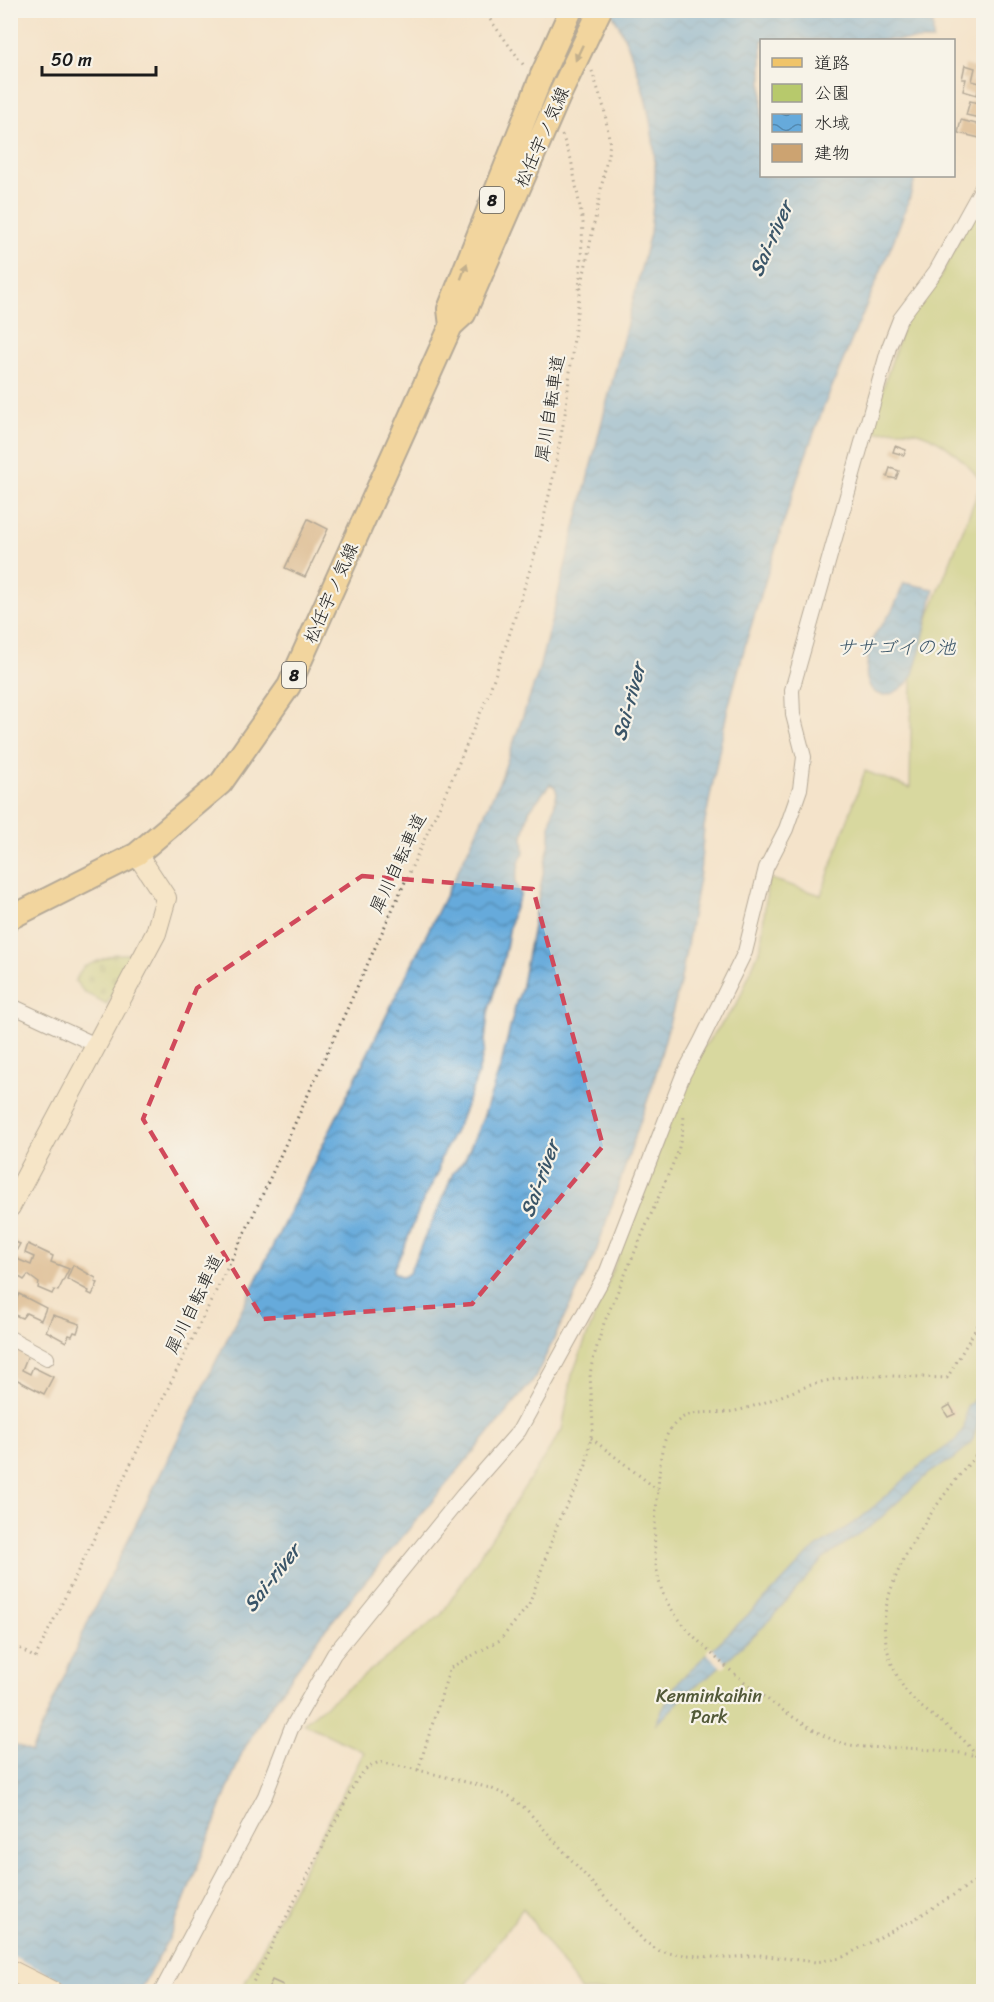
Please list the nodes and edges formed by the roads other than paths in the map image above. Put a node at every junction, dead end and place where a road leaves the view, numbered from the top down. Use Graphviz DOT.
graph roads {
  1 [pos="571,10"];
  2 [pos="600,10"];
  3 [pos="984,184"];
  4 [pos="451,326"];
  5 [pos="137,854"];
  6 [pos="10,918"];
  7 [pos="10,1005"];
  8 [pos="96,1045"];
  9 [pos="10,1208"];
  10 [pos="10,1338"];
  11 [pos="47,1358"];
  12 [pos="10,1970"];
  13 [pos="53,1992"];
  14 [pos="161,1992"];
  4 -- 1 [label="main road, 松任宇ノ気線 / 8, one-way, bridge"];
  2 -- 4 [label="main road, 松任宇ノ気線 / 8, one-way, bridge"];
  3 -- 14 [label="street"];
  4 -- 5 [label="main road, 松任宇ノ気線 / 8"];
  5 -- 6 [label="main road, 松任宇ノ気線 / 8"];
  5 -- 8 [label="street"];
  7 -- 8 [label="street"];
  8 -- 9 [label="street"];
  10 -- 11 [label="street"];
  12 -- 13 [label="street"];
}
